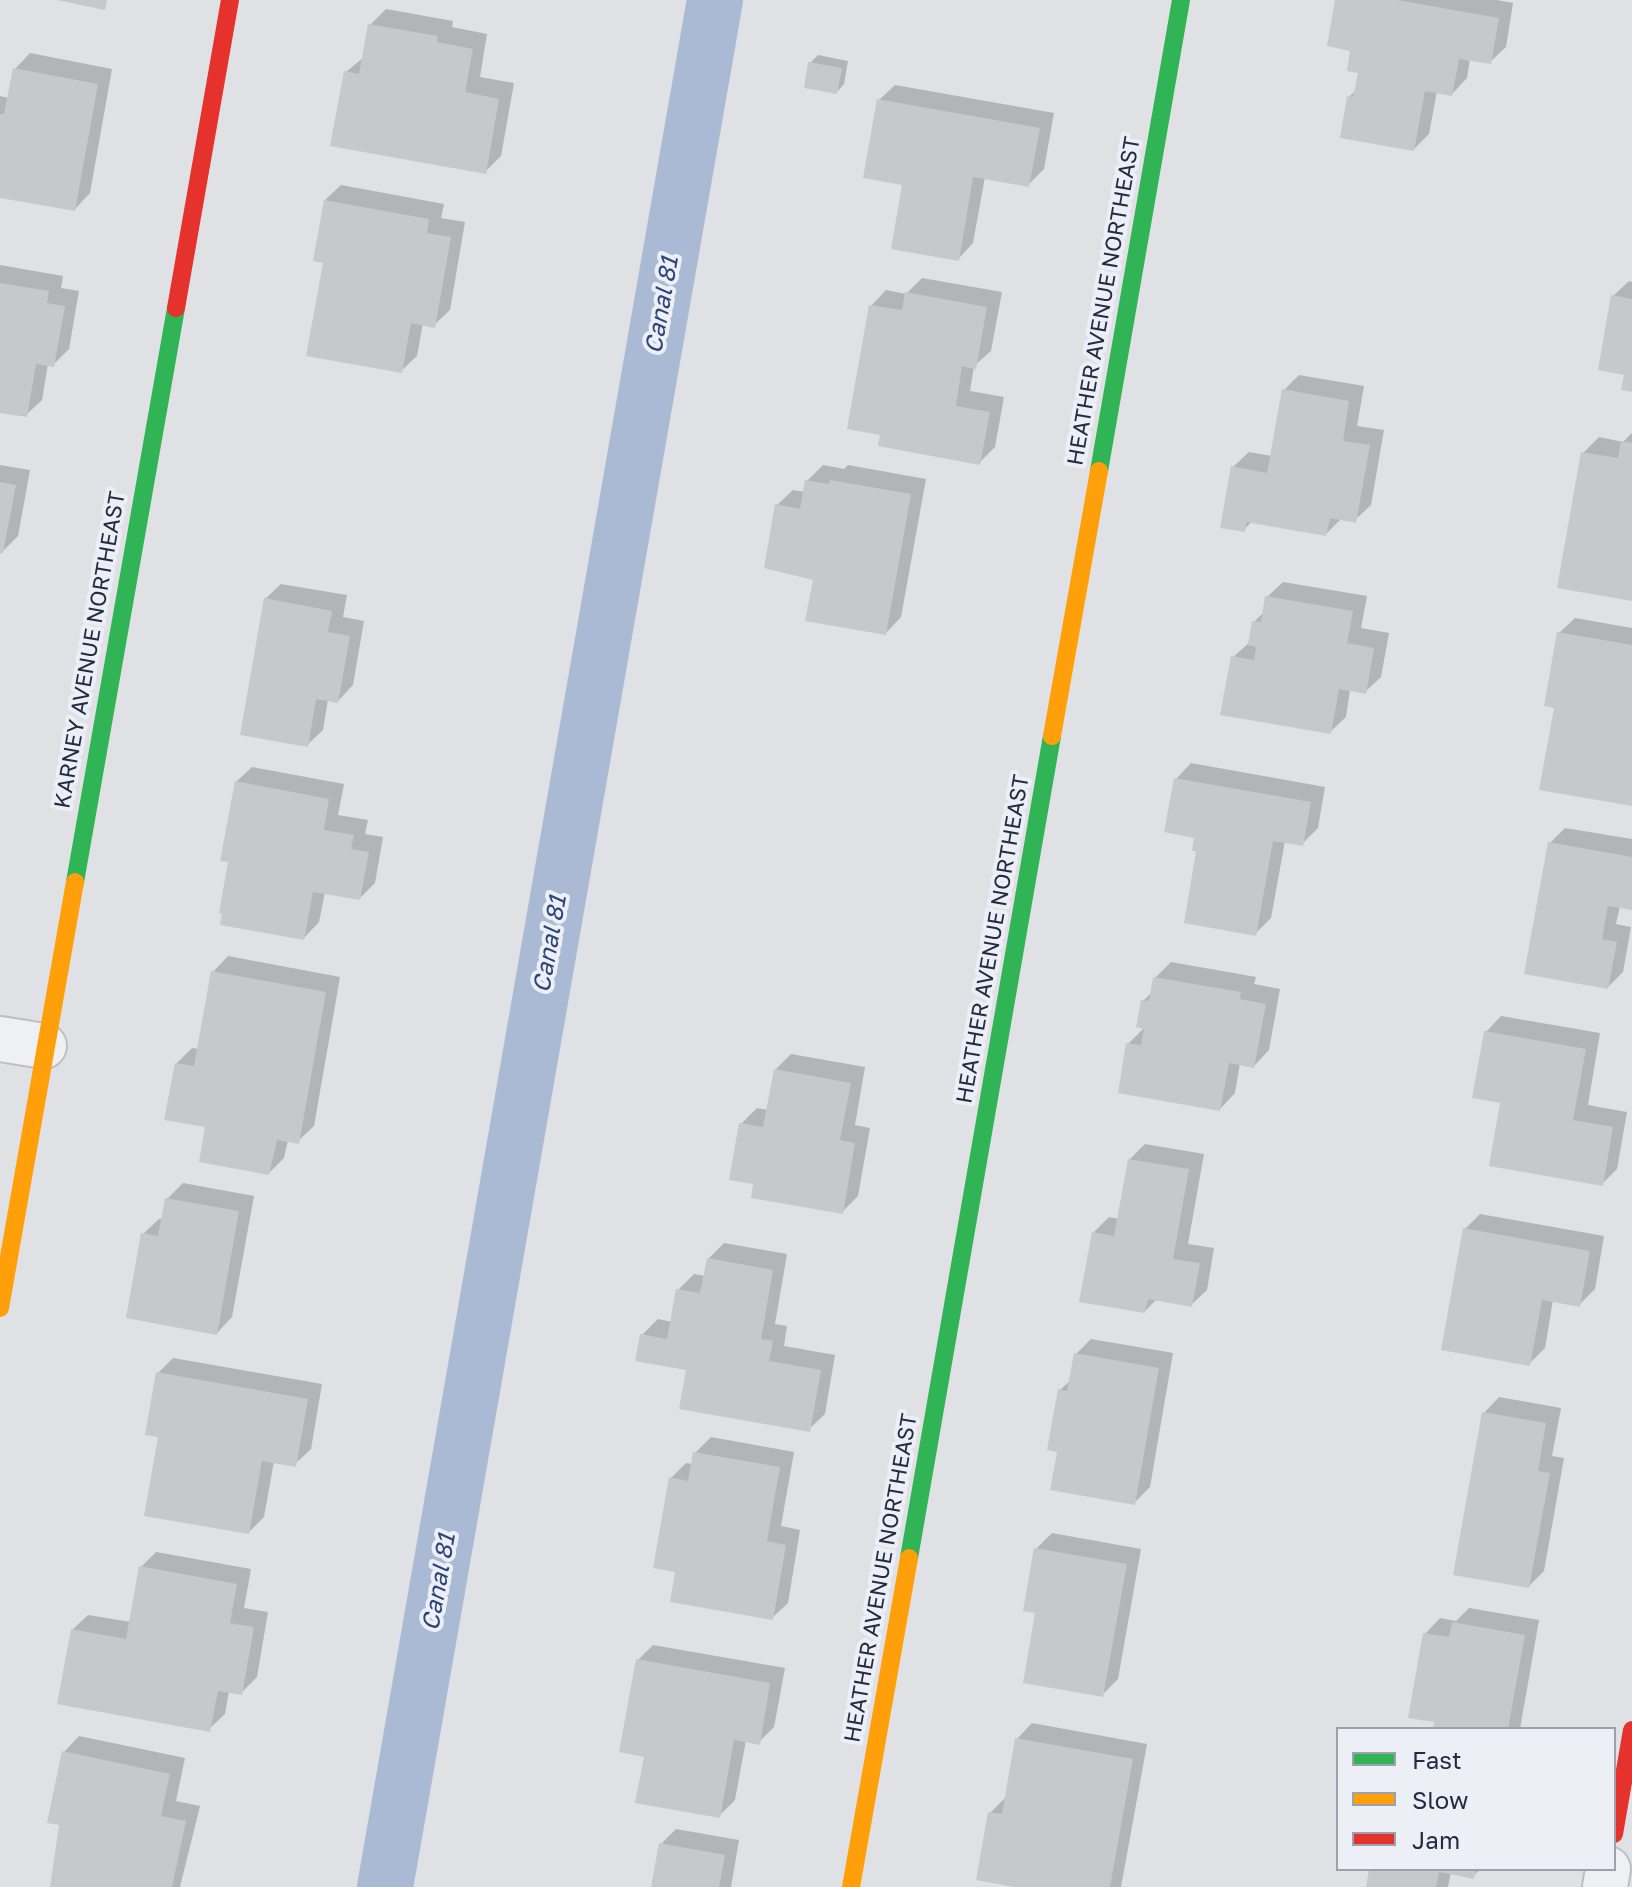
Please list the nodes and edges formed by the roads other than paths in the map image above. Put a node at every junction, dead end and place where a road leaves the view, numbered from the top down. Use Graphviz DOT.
graph roads {
  1 [pos="230,0"];
  2 [pos="1181,0"];
  3 [pos="0,1039"];
  4 [pos="44,1046"];
  5 [pos="0,1308"];
  6 [pos="1632,1730"];
  7 [pos="1616,1822"];
  8 [pos="851,1887"];
  1 -- 4 [label="street, KARNEY AVENUE NORTHEAST"];
  2 -- 8 [label="street, HEATHER AVENUE NORTHEAST"];
  3 -- 4 [label="street"];
  4 -- 5 [label="street, KARNEY AVENUE NORTHEAST"];
  6 -- 7 [label="street"];
}
